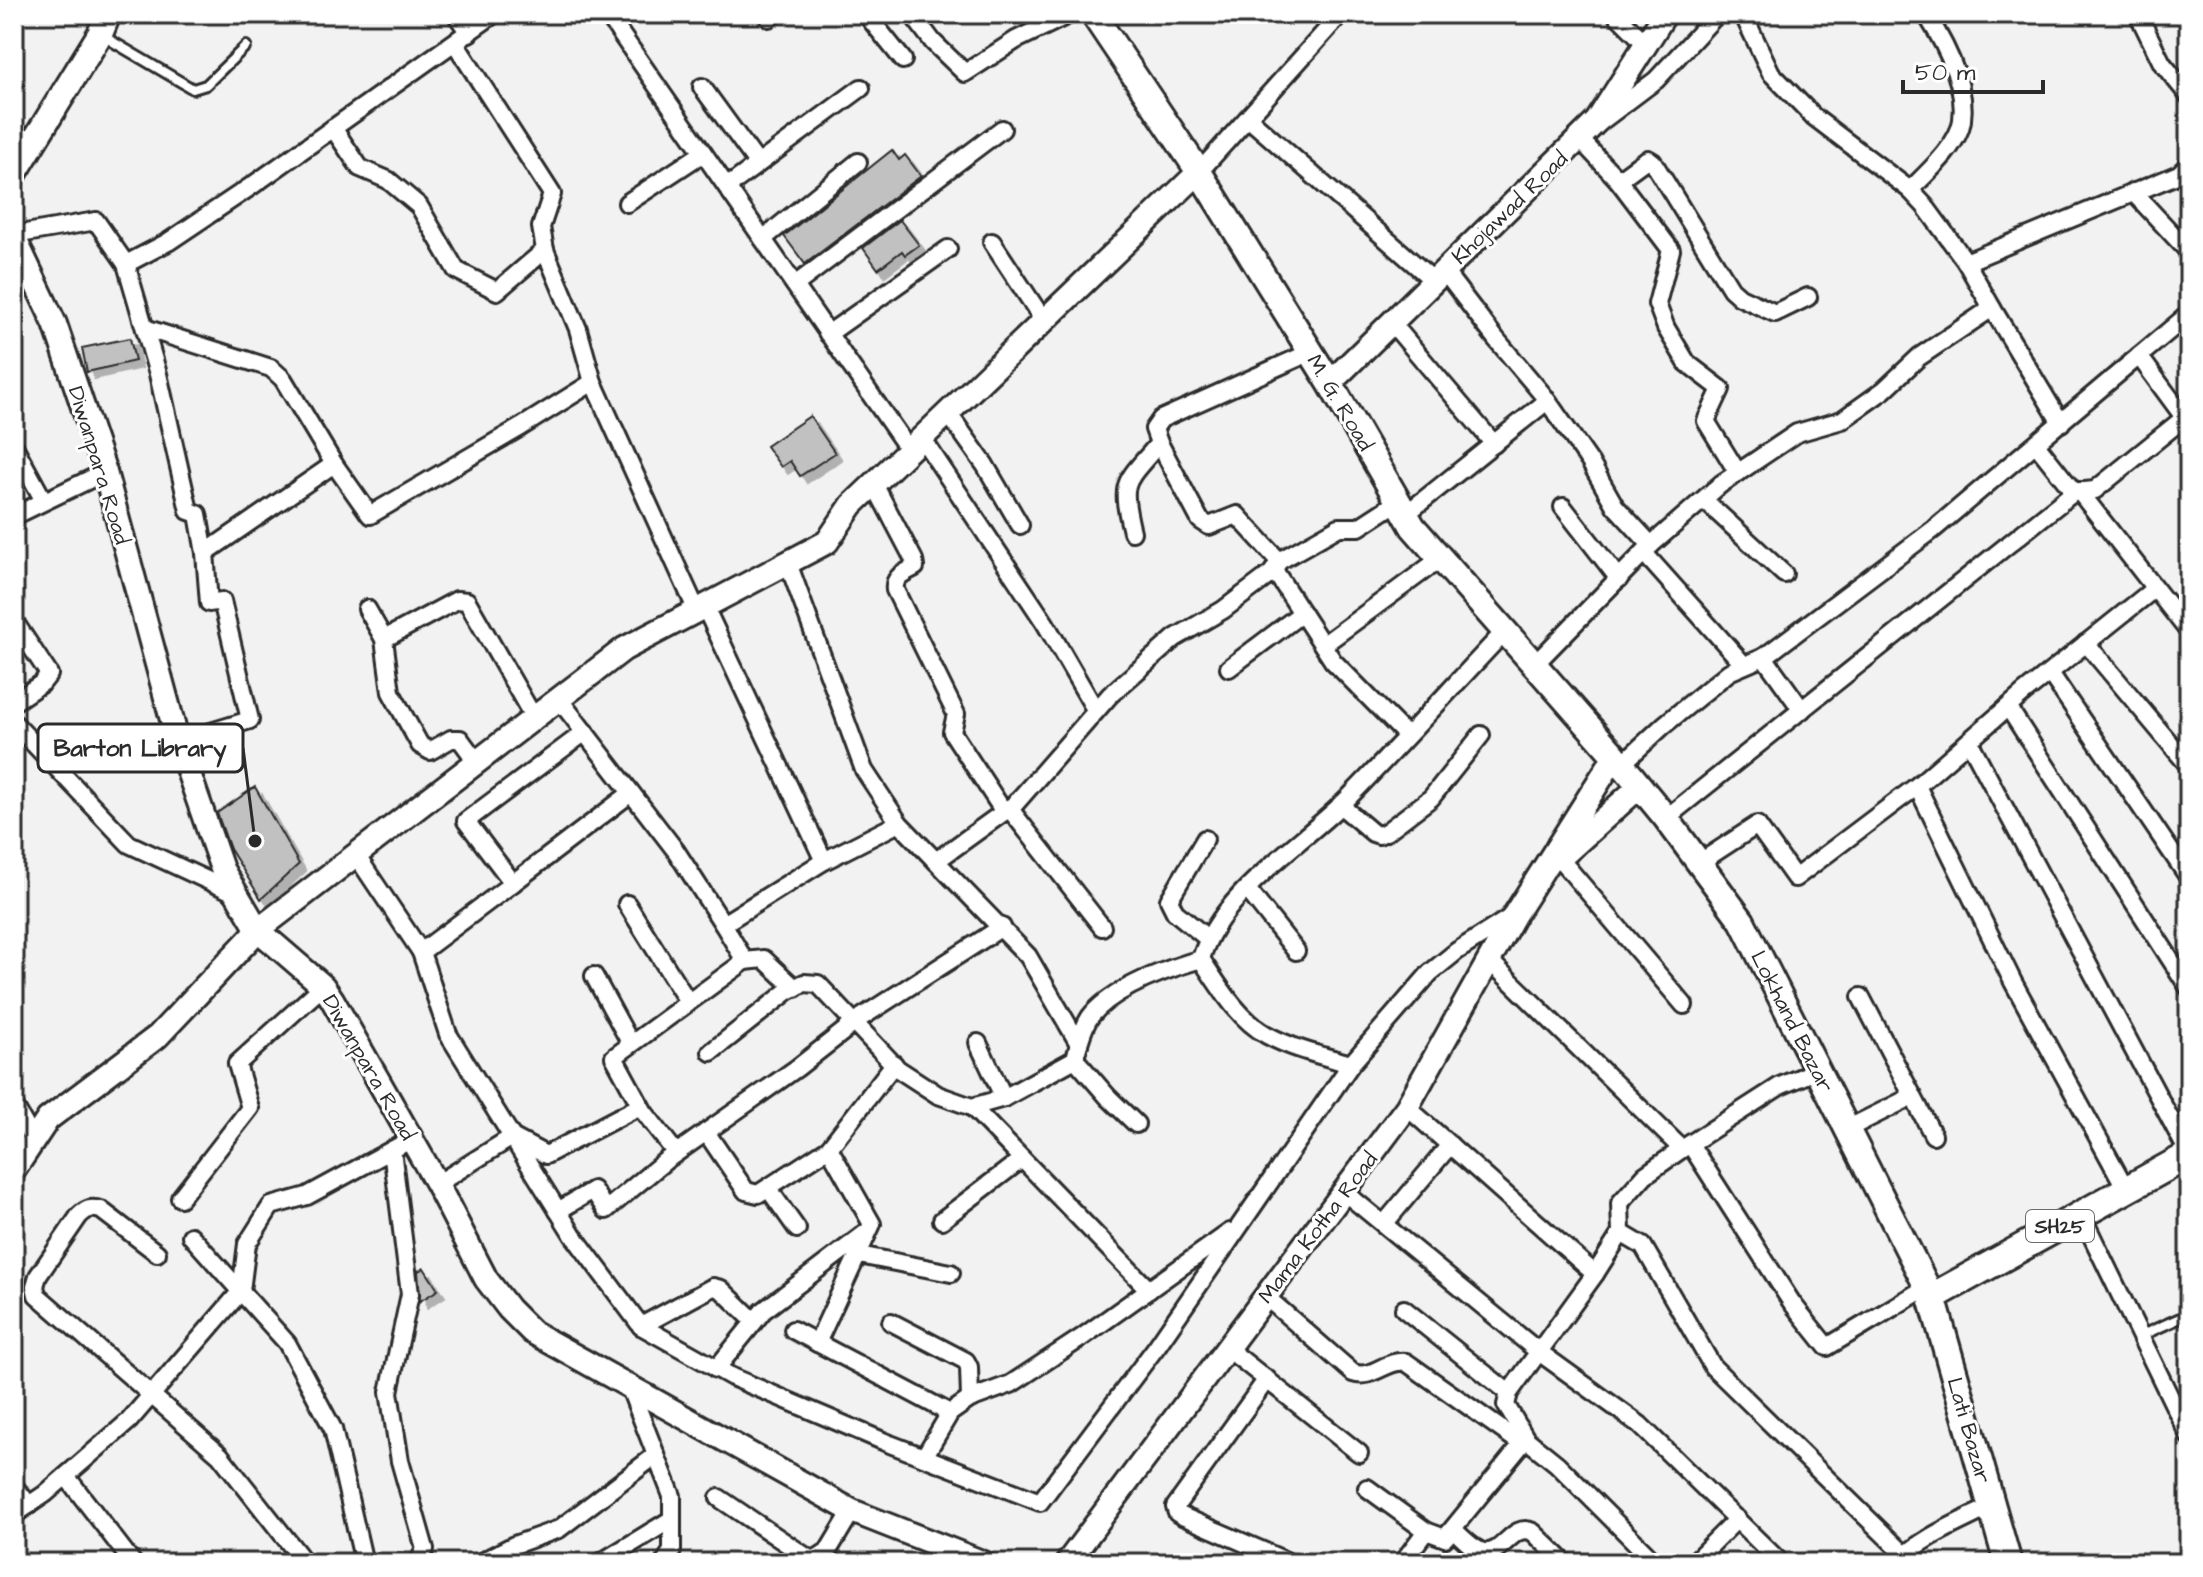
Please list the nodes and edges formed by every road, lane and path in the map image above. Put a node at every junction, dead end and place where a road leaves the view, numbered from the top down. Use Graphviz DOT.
graph roads {
  1 [pos="456,14"];
  2 [pos="494,14"];
  3 [pos="607,14"];
  4 [pos="866,14"];
  5 [pos="912,14"];
  6 [pos="1070,14"];
  7 [pos="1093,14"];
  8 [pos="1341,14"];
  9 [pos="1616,14"];
  10 [pos="1665,14"];
  11 [pos="1717,14"];
  12 [pos="1743,14"];
  13 [pos="1926,14"];
  14 [pos="2138,14"];
  15 [pos="104,24"];
  16 [pos="469,33"];
  17 [pos="455,43"];
  18 [pos="1646,44"];
  19 [pos="246,46"];
  20 [pos="903,60"];
  21 [pos="702,87"];
  22 [pos="861,88"];
  23 [pos="2189,96"];
  24 [pos="1248,118"];
  25 [pos="333,128"];
  26 [pos="1002,129"];
  27 [pos="1579,138"];
  28 [pos="703,153"];
  29 [pos="858,162"];
  30 [pos="758,164"];
  31 [pos="2189,164"];
  32 [pos="1199,172"];
  33 [pos="14,174"];
  34 [pos="1618,180"];
  35 [pos="727,187"];
  36 [pos="1910,190"];
  37 [pos="2133,192"];
  38 [pos="627,203"];
  39 [pos="14,236"];
  40 [pos="763,239"];
  41 [pos="992,242"];
  42 [pos="948,249"];
  43 [pos="545,250"];
  44 [pos="2189,252"];
  45 [pos="1966,262"];
  46 [pos="126,264"];
  47 [pos="1439,276"];
  48 [pos="795,285"];
  49 [pos="1808,297"];
  50 [pos="1992,308"];
  51 [pos="2189,314"];
  52 [pos="1044,321"];
  53 [pos="1391,322"];
  54 [pos="145,328"];
  55 [pos="828,334"];
  56 [pos="1311,352"];
  57 [pos="2139,356"];
  58 [pos="593,382"];
  59 [pos="1330,383"];
  60 [pos="1547,401"];
  61 [pos="948,413"];
  62 [pos="2187,419"];
  63 [pos="2061,423"];
  64 [pos="1159,443"];
  65 [pos="915,444"];
  66 [pos="1494,444"];
  67 [pos="2036,444"];
  68 [pos="14,446"];
  69 [pos="334,464"];
  70 [pos="105,472"];
  71 [pos="1738,473"];
  72 [pos="874,484"];
  73 [pos="2076,491"];
  74 [pos="1704,500"];
  75 [pos="44,501"];
  76 [pos="1563,507"];
  77 [pos="1402,508"];
  78 [pos="14,516"];
  79 [pos="1020,525"];
  80 [pos="1132,532"];
  81 [pos="1648,549"];
  82 [pos="205,553"];
  83 [pos="1441,558"];
  84 [pos="788,563"];
  85 [pos="1277,566"];
  86 [pos="1784,574"];
  87 [pos="1619,579"];
  88 [pos="2154,589"];
  89 [pos="367,609"];
  90 [pos="701,609"];
  91 [pos="1302,613"];
  92 [pos="14,621"];
  93 [pos="1506,630"];
  94 [pos="2189,632"];
  95 [pos="384,639"];
  96 [pos="2086,643"];
  97 [pos="1323,645"];
  98 [pos="1764,657"];
  99 [pos="1536,663"];
  100 [pos="1744,665"];
  101 [pos="1229,668"];
  102 [pos="2050,673"];
  103 [pos="559,699"];
  104 [pos="14,702"];
  105 [pos="2008,707"];
  106 [pos="1802,710"];
  107 [pos="1096,711"];
  108 [pos="534,718"];
  109 [pos="14,723"];
  110 [pos="585,732"];
  111 [pos="1406,735"];
  112 [pos="1481,735"];
  113 [pos="1969,741"];
  114 [pos="178,742"];
  115 [pos="1618,760"];
  116 [pos="477,762"];
  117 [pos="2189,766"];
  118 [pos="1640,786"];
  119 [pos="1917,786"];
  120 [pos="631,793"];
  121 [pos="1340,805"];
  122 [pos="1006,810"];
  123 [pos="1666,818"];
  124 [pos="899,823"];
  125 [pos="1205,839"];
  126 [pos="356,855"];
  127 [pos="1560,859"];
  128 [pos="824,861"];
  129 [pos="936,861"];
  130 [pos="1699,863"];
  131 [pos="1542,875"];
  132 [pos="2189,878"];
  133 [pos="513,883"];
  134 [pos="1247,889"];
  135 [pos="237,894"];
  136 [pos="627,904"];
  137 [pos="1515,914"];
  138 [pos="723,924"];
  139 [pos="1002,927"];
  140 [pos="1102,927"];
  141 [pos="258,930"];
  142 [pos="1207,938"];
  143 [pos="1296,951"];
  144 [pos="421,952"];
  145 [pos="1201,959"];
  146 [pos="1489,960"];
  147 [pos="745,961"];
  148 [pos="594,976"];
  149 [pos="323,986"];
  150 [pos="795,988"];
  151 [pos="2189,988"];
  152 [pos="1861,997"];
  153 [pos="688,1002"];
  154 [pos="1684,1005"];
  155 [pos="856,1022"];
  156 [pos="978,1043"];
  157 [pos="631,1044"];
  158 [pos="711,1052"];
  159 [pos="1077,1052"];
  160 [pos="894,1064"];
  161 [pos="1351,1064"];
  162 [pos="1818,1070"];
  163 [pos="1913,1096"];
  164 [pos="1004,1098"];
  165 [pos="14,1106"];
  166 [pos="640,1106"];
  167 [pos="972,1107"];
  168 [pos="1407,1107"];
  169 [pos="1136,1124"];
  170 [pos="1847,1129"];
  171 [pos="706,1132"];
  172 [pos="1933,1135"];
  173 [pos="512,1137"];
  174 [pos="34,1141"];
  175 [pos="402,1144"];
  176 [pos="1450,1145"];
  177 [pos="1686,1147"];
  178 [pos="829,1148"];
  179 [pos="676,1153"];
  180 [pos="2189,1154"];
  181 [pos="1022,1159"];
  182 [pos="14,1170"];
  183 [pos="437,1184"];
  184 [pos="768,1188"];
  185 [pos="2126,1189"];
  186 [pos="1343,1191"];
  187 [pos="180,1198"];
  188 [pos="558,1211"];
  189 [pos="2081,1214"];
  190 [pos="942,1220"];
  191 [pos="1241,1224"];
  192 [pos="1384,1224"];
  193 [pos="797,1229"];
  194 [pos="871,1229"];
  195 [pos="1621,1233"];
  196 [pos="191,1236"];
  197 [pos="157,1253"];
  198 [pos="859,1255"];
  199 [pos="951,1273"];
  200 [pos="1595,1274"];
  201 [pos="1149,1290"];
  202 [pos="241,1291"];
  203 [pos="1929,1292"];
  204 [pos="1265,1296"];
  205 [pos="1404,1309"];
  206 [pos="2189,1314"];
  207 [pos="754,1321"];
  208 [pos="891,1322"];
  209 [pos="641,1326"];
  210 [pos="793,1330"];
  211 [pos="2140,1336"];
  212 [pos="817,1343"];
  213 [pos="1227,1348"];
  214 [pos="1539,1352"];
  215 [pos="716,1369"];
  216 [pos="1267,1379"];
  217 [pos="629,1384"];
  218 [pos="152,1393"];
  219 [pos="1509,1393"];
  220 [pos="970,1399"];
  221 [pos="2182,1404"];
  222 [pos="950,1413"];
  223 [pos="2189,1436"];
  224 [pos="1524,1441"];
  225 [pos="1359,1453"];
  226 [pos="656,1455"];
  227 [pos="924,1457"];
  228 [pos="66,1476"];
  229 [pos="14,1486"];
  230 [pos="1367,1488"];
  231 [pos="719,1498"];
  232 [pos="29,1505"];
  233 [pos="1992,1506"];
  234 [pos="852,1511"];
  235 [pos="14,1515"];
  236 [pos="672,1519"];
  237 [pos="1737,1519"];
  238 [pos="1453,1529"];
  239 [pos="1426,1531"];
  240 [pos="671,1559"];
  241 [pos="1901,1559"];
  242 [pos="1286,1561"];
  243 [pos="485,1562"];
  244 [pos="133,1563"];
  245 [pos="305,1563"];
  246 [pos="364,1563"];
  247 [pos="418,1563"];
  248 [pos="600,1563"];
  249 [pos="984,1563"];
  250 [pos="1067,1563"];
  251 [pos="1402,1563"];
  252 [pos="1565,1563"];
  253 [pos="1656,1563"];
  254 [pos="1693,1563"];
  255 [pos="1781,1563"];
  256 [pos="2008,1563"];
  1 -- 16 [label="street"];
  2 -- 16 [label="street"];
  3 -- 28 [label="street"];
  4 -- 20 [label="street"];
  5 -- 6 [label="street"];
  7 -- 32 [label="main road, M. G. Road"];
  8 -- 24 [label="street"];
  9 -- 18 [label="street"];
  10 -- 18 [label="street, Khojawad Road"];
  11 -- 27 [label="street"];
  12 -- 36 [label="street"];
  13 -- 36 [label="street"];
  14 -- 23 [label="street"];
  15 -- 19 [label="lane"];
  15 -- 33 [label="main road"];
  16 -- 17 [label="street"];
  17 -- 25 [label="street"];
  17 -- 43 [label="street"];
  18 -- 27 [label="street, Khojawad Road"];
  21 -- 30 [label="street"];
  22 -- 30 [label="street"];
  24 -- 32 [label="street"];
  24 -- 47 [label="street"];
  25 -- 43 [label="street"];
  25 -- 46 [label="street"];
  26 -- 48 [label="street"];
  27 -- 34 [label="street"];
  27 -- 47 [label="street, Khojawad Road"];
  28 -- 35 [label="street"];
  28 -- 38 [label="street"];
  29 -- 40 [label="street"];
  30 -- 35 [label="street"];
  31 -- 37 [label="street"];
  32 -- 52 [label="street"];
  32 -- 56 [label="main road, M. G. Road"];
  34 -- 49 [label="street"];
  34 -- 71 [label="street"];
  35 -- 40 [label="street"];
  36 -- 45 [label="street"];
  37 -- 44 [label="street"];
  37 -- 45 [label="street"];
  39 -- 46 [label="street"];
  39 -- 70 [label="street, Diwanpara Road"];
  40 -- 48 [label="street"];
  41 -- 52 [label="street"];
  42 -- 55 [label="street"];
  43 -- 58 [label="street"];
  45 -- 50 [label="street"];
  46 -- 54 [label="street"];
  47 -- 53 [label="street, Khojawad Road"];
  47 -- 60 [label="street"];
  48 -- 55 [label="street"];
  50 -- 63 [label="street"];
  50 -- 71 [label="street"];
  51 -- 57 [label="street"];
  52 -- 61 [label="street"];
  53 -- 59 [label="street, Khojawad Road"];
  53 -- 66 [label="street"];
  54 -- 69 [label="street"];
  54 -- 82 [label="street"];
  55 -- 65 [label="street"];
  56 -- 59 [label="main road, M. G. Road"];
  56 -- 64 [label="street"];
  57 -- 62 [label="street"];
  57 -- 63 [label="street"];
  58 -- 69 [label="street"];
  58 -- 90 [label="street"];
  59 -- 77 [label="main road, M. G. Road"];
  60 -- 66 [label="street"];
  60 -- 81 [label="street"];
  61 -- 65 [label="street"];
  61 -- 79 [label="street"];
  62 -- 73 [label="street"];
  63 -- 67 [label="street"];
  64 -- 80 [label="street"];
  64 -- 85 [label="street"];
  65 -- 72 [label="street"];
  65 -- 107 [label="street"];
  66 -- 77 [label="street"];
  67 -- 73 [label="street"];
  67 -- 98 [label="street"];
  68 -- 75 [label="street"];
  69 -- 82 [label="street"];
  70 -- 75 [label="street"];
  70 -- 114 [label="street, Diwanpara Road"];
  71 -- 74 [label="street"];
  72 -- 84 [label="street"];
  72 -- 122 [label="street"];
  73 -- 88 [label="street"];
  73 -- 106 [label="street"];
  74 -- 81 [label="street"];
  74 -- 86 [label="street"];
  75 -- 78 [label="street"];
  76 -- 87 [label="street"];
  77 -- 83 [label="main road, M. G. Road"];
  77 -- 85 [label="street"];
  81 -- 87 [label="street"];
  81 -- 100 [label="street"];
  82 -- 114 [label="street"];
  83 -- 93 [label="main road, M. G. Road"];
  83 -- 97 [label="street"];
  84 -- 90 [label="street"];
  84 -- 124 [label="street"];
  85 -- 91 [label="street"];
  85 -- 107 [label="street"];
  87 -- 99 [label="street"];
  88 -- 94 [label="street"];
  88 -- 96 [label="street"];
  89 -- 95 [label="street"];
  90 -- 103 [label="street"];
  90 -- 128 [label="street"];
  91 -- 97 [label="street"];
  91 -- 101 [label="street"];
  92 -- 104 [label="street"];
  93 -- 99 [label="main road, M. G. Road"];
  93 -- 111 [label="street"];
  95 -- 108 [label="street"];
  95 -- 116 [label="street"];
  96 -- 102 [label="street"];
  96 -- 117 [label="street"];
  97 -- 111 [label="street"];
  98 -- 100 [label="street"];
  98 -- 106 [label="street"];
  99 -- 115 [label="main road, M. G. Road"];
  100 -- 115 [label="street"];
  102 -- 105 [label="street"];
  102 -- 132 [label="street"];
  103 -- 108 [label="street"];
  103 -- 110 [label="street"];
  105 -- 113 [label="street"];
  105 -- 151 [label="street"];
  106 -- 123 [label="street"];
  107 -- 122 [label="street"];
  108 -- 116 [label="street"];
  109 -- 135 [label="street"];
  110 -- 120 [label="street"];
  110 -- 133 [label="street"];
  111 -- 121 [label="street"];
  112 -- 121 [label="street"];
  113 -- 119 [label="street"];
  113 -- 180 [label="street"];
  114 -- 135 [label="street, Diwanpara Road"];
  115 -- 118 [label="main road, Lokhand Bazar"];
  115 -- 131 [label="street, Mama Kotha Road"];
  116 -- 126 [label="street"];
  118 -- 123 [label="main road, Lokhand Bazar"];
  118 -- 127 [label="street, Mama Kotha Road"];
  119 -- 130 [label="street"];
  119 -- 185 [label="street"];
  120 -- 133 [label="street"];
  120 -- 138 [label="street"];
  121 -- 134 [label="street"];
  122 -- 129 [label="street"];
  122 -- 140 [label="street"];
  123 -- 130 [label="main road, Lokhand Bazar"];
  124 -- 128 [label="street"];
  124 -- 129 [label="street"];
  125 -- 142 [label="street"];
  126 -- 141 [label="street"];
  126 -- 144 [label="street"];
  127 -- 131 [label="street, Mama Kotha Road"];
  127 -- 154 [label="street"];
  128 -- 138 [label="street"];
  129 -- 139 [label="street"];
  130 -- 162 [label="main road, Lokhand Bazar"];
  131 -- 137 [label="street, Mama Kotha Road"];
  133 -- 144 [label="street"];
  134 -- 142 [label="street"];
  134 -- 143 [label="street"];
  135 -- 141 [label="street, Diwanpara Road"];
  136 -- 153 [label="street"];
  137 -- 146 [label="street, Mama Kotha Road"];
  137 -- 161 [label="street"];
  138 -- 147 [label="street"];
  139 -- 155 [label="street"];
  139 -- 159 [label="street"];
  141 -- 149 [label="street, Diwanpara Road"];
  141 -- 174 [label="street"];
  142 -- 145 [label="street"];
  144 -- 173 [label="street"];
  145 -- 159 [label="street"];
  145 -- 161 [label="street"];
  146 -- 168 [label="street, Mama Kotha Road"];
  146 -- 177 [label="street"];
  147 -- 150 [label="street"];
  147 -- 153 [label="street"];
  148 -- 157 [label="street"];
  149 -- 175 [label="street, Diwanpara Road"];
  149 -- 187 [label="street"];
  150 -- 155 [label="street"];
  150 -- 158 [label="street"];
  152 -- 163 [label="street"];
  153 -- 157 [label="street"];
  155 -- 160 [label="street"];
  155 -- 171 [label="street"];
  156 -- 164 [label="street"];
  157 -- 166 [label="street"];
  159 -- 164 [label="street"];
  159 -- 169 [label="street"];
  160 -- 167 [label="street"];
  160 -- 178 [label="street"];
  161 -- 191 [label="street"];
  162 -- 170 [label="main road, Lokhand Bazar"];
  162 -- 177 [label="street"];
  163 -- 170 [label="street"];
  163 -- 172 [label="street"];
  164 -- 167 [label="street"];
  165 -- 174 [label="street"];
  166 -- 173 [label="street"];
  166 -- 179 [label="street"];
  167 -- 181 [label="street"];
  168 -- 176 [label="street"];
  168 -- 186 [label="street, Mama Kotha Road"];
  170 -- 203 [label="main road, Lokhand Bazar"];
  171 -- 179 [label="street"];
  171 -- 184 [label="street"];
  173 -- 183 [label="street"];
  173 -- 188 [label="street"];
  174 -- 182 [label="street"];
  175 -- 183 [label="street, Diwanpara Road"];
  175 -- 202 [label="street"];
  175 -- 247 [label="street"];
  176 -- 192 [label="street"];
  176 -- 200 [label="street"];
  177 -- 195 [label="street"];
  177 -- 203 [label="street"];
  178 -- 184 [label="street"];
  178 -- 194 [label="street"];
  179 -- 188 [label="street"];
  180 -- 185 [label="main road, SH25"];
  181 -- 190 [label="street"];
  181 -- 201 [label="street"];
  183 -- 217 [label="street, Diwanpara Road"];
  184 -- 193 [label="street"];
  185 -- 189 [label="main road, SH25"];
  186 -- 192 [label="street"];
  186 -- 204 [label="street, Mama Kotha Road"];
  188 -- 209 [label="street"];
  189 -- 203 [label="main road, SH25"];
  189 -- 211 [label="street"];
  191 -- 201 [label="street"];
  191 -- 227 [label="street"];
  192 -- 214 [label="street"];
  194 -- 198 [label="street"];
  194 -- 207 [label="street"];
  195 -- 200 [label="street"];
  195 -- 241 [label="street"];
  196 -- 202 [label="street"];
  197 -- 218 [label="street"];
  198 -- 199 [label="street"];
  198 -- 212 [label="street"];
  200 -- 214 [label="street"];
  201 -- 220 [label="street"];
  202 -- 218 [label="street"];
  202 -- 246 [label="street"];
  203 -- 233 [label="main road, Lati Bazar"];
  204 -- 213 [label="street, Mama Kotha Road"];
  204 -- 224 [label="street"];
  205 -- 219 [label="street"];
  206 -- 211 [label="lane"];
  207 -- 209 [label="street"];
  207 -- 215 [label="street"];
  208 -- 220 [label="street"];
  209 -- 215 [label="street"];
  210 -- 212 [label="street"];
  211 -- 221 [label="street"];
  212 -- 222 [label="street"];
  213 -- 216 [label="street"];
  213 -- 250 [label="street, Mama Kotha Road"];
  214 -- 219 [label="street"];
  214 -- 237 [label="street"];
  215 -- 227 [label="street"];
  216 -- 225 [label="street"];
  216 -- 242 [label="street"];
  217 -- 226 [label="street"];
  217 -- 234 [label="street, Diwanpara Road"];
  218 -- 228 [label="street"];
  218 -- 245 [label="street"];
  219 -- 224 [label="street"];
  220 -- 222 [label="street"];
  221 -- 223 [label="street"];
  222 -- 227 [label="street"];
  224 -- 238 [label="street"];
  224 -- 253 [label="street"];
  226 -- 236 [label="street"];
  226 -- 243 [label="street"];
  228 -- 232 [label="street"];
  228 -- 244 [label="street"];
  229 -- 232 [label="street"];
  230 -- 239 [label="street"];
  231 -- 234 [label="street"];
  232 -- 235 [label="street"];
  233 -- 241 [label="street"];
  233 -- 256 [label="main road, Lati Bazar"];
  234 -- 249 [label="street, Diwanpara Road"];
  236 -- 240 [label="street"];
  236 -- 248 [label="street"];
  237 -- 254 [label="street"];
  237 -- 255 [label="street"];
  238 -- 239 [label="street"];
  238 -- 252 [label="street"];
  239 -- 251 [label="street"];
}
